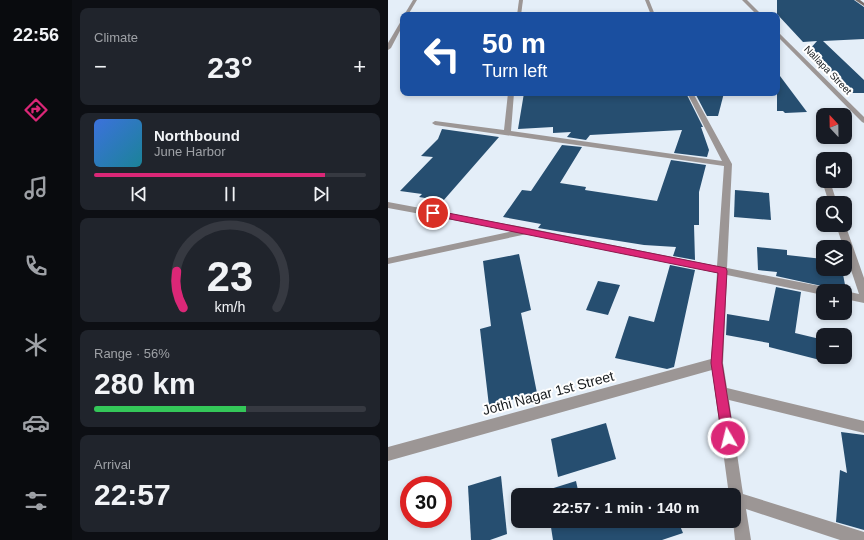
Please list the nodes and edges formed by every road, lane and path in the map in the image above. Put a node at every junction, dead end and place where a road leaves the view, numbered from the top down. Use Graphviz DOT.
graph roads {
  1 [pos="415,0"];
  2 [pos="521,0"];
  3 [pos="647,0"];
  4 [pos="744,0"];
  5 [pos="857,0"];
  6 [pos="864,4"];
  7 [pos="408,12"];
  8 [pos="519,12"];
  9 [pos="652,12"];
  10 [pos="757,12"];
  11 [pos="400,25"];
  12 [pos="780,36"];
  13 [pos="390,40"];
  14 [pos="388,48"];
  15 [pos="511,96"];
  16 [pos="692,96"];
  17 [pos="864,121"];
  18 [pos="435,123"];
  19 [pos="507,133"];
  20 [pos="728,164"];
  21 [pos="388,205"];
  22 [pos="528,231"];
  23 [pos="843,232"];
  24 [pos="388,261"];
  25 [pos="723,271"];
  26 [pos="816,289"];
  27 [pos="864,293"];
  28 [pos="852,296"];
  29 [pos="864,299"];
  30 [pos="717,363"];
  31 [pos="721,392"];
  32 [pos="864,427"];
  33 [pos="388,454"];
  34 [pos="735,488"];
  35 [pos="741,500"];
  36 [pos="741,526"];
  37 [pos="743,540"];
  38 [pos="864,540"];
  1 -- 7 [label="street"];
  2 -- 8 [label="street"];
  3 -- 9 [label="street"];
  4 -- 10 [label="street"];
  5 -- 6 [label="street"];
  11 -- 13 [label="street"];
  12 -- 17 [label="street, Nallapa Street"];
  13 -- 14 [label="street"];
  15 -- 19 [label="street"];
  16 -- 20 [label="street"];
  18 -- 19 [label="street"];
  19 -- 20 [label="street"];
  20 -- 25 [label="street"];
  21 -- 22 [label="street"];
  22 -- 24 [label="street"];
  22 -- 25 [label="street"];
  23 -- 27 [label="street"];
  25 -- 26 [label="street"];
  25 -- 30 [label="street"];
  28 -- 29 [label="street"];
  30 -- 31 [label="street"];
  30 -- 33 [label="street, Jothi Nagar 1st Street"];
  31 -- 32 [label="street"];
  31 -- 34 [label="street"];
  35 -- 38 [label="street"];
  36 -- 37 [label="street"];
}
